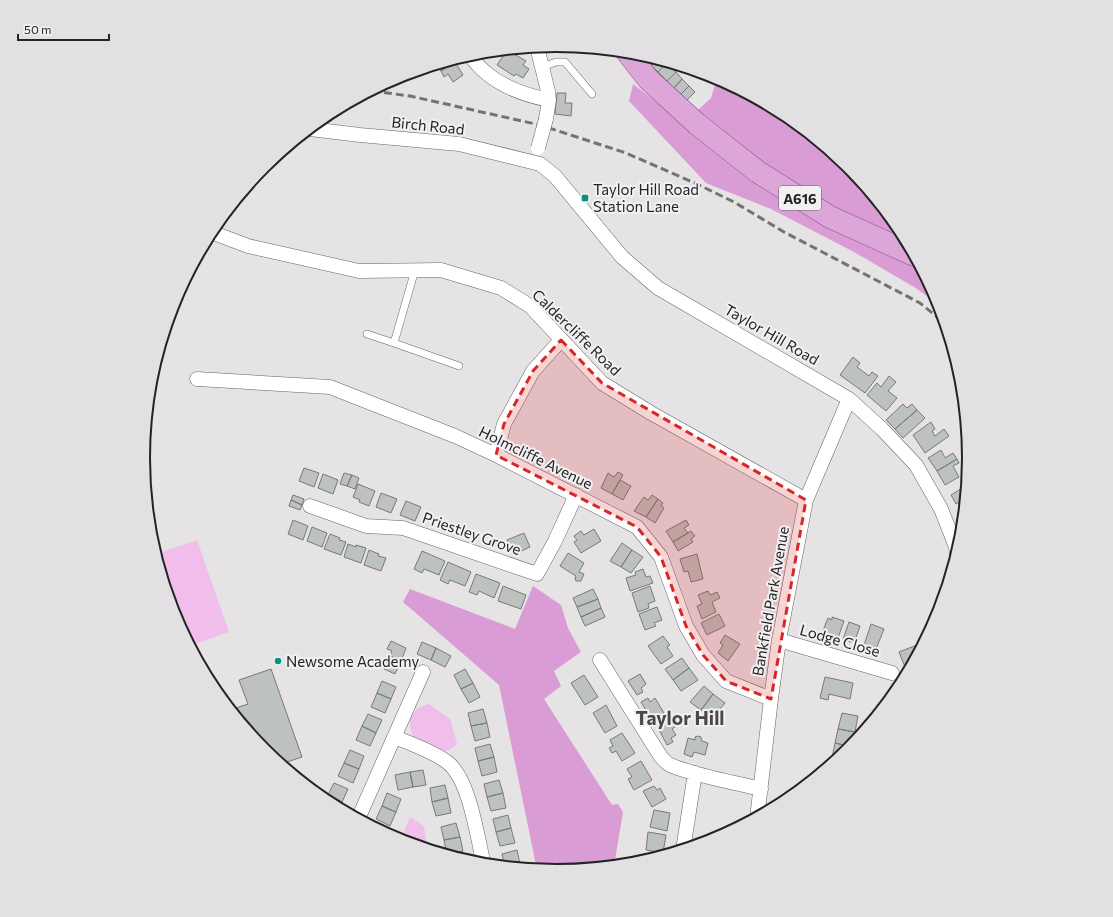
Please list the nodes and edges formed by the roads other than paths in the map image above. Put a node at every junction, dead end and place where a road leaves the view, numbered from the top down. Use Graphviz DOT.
graph roads {
  1 [pos="538,53"];
  2 [pos="633,59"];
  3 [pos="474,61"];
  4 [pos="542,67"];
  5 [pos="592,94"];
  6 [pos="549,100"];
  7 [pos="318,130"];
  8 [pos="540,164"];
  9 [pos="218,235"];
  10 [pos="907,252"];
  11 [pos="415,270"];
  12 [pos="367,334"];
  13 [pos="561,340"];
  14 [pos="394,344"];
  15 [pos="459,366"];
  16 [pos="197,379"];
  17 [pos="849,399"];
  18 [pos="496,455"];
  19 [pos="576,495"];
  20 [pos="806,500"];
  21 [pos="310,506"];
  22 [pos="954,542"];
  23 [pos="779,640"];
  24 [pos="600,660"];
  25 [pos="423,672"];
  26 [pos="892,673"];
  27 [pos="771,700"];
  28 [pos="394,736"];
  29 [pos="695,773"];
  30 [pos="761,789"];
  31 [pos="758,812"];
  32 [pos="360,814"];
  33 [pos="684,844"];
  34 [pos="482,858"];
  1 -- 4 [label="street"];
  2 -- 10 [label="main road, A616"];
  3 -- 6 [label="street"];
  4 -- 5 [label="lane"];
  4 -- 6 [label="street"];
  6 -- 8 [label="street, bridge"];
  7 -- 8 [label="street, Birch Road"];
  8 -- 17 [label="street, Taylor Hill Road"];
  9 -- 11 [label="street, Caldercliffe Road"];
  11 -- 13 [label="street, Caldercliffe Road"];
  11 -- 14 [label="lane"];
  12 -- 14 [label="lane"];
  13 -- 18 [label="street"];
  13 -- 20 [label="street, Caldercliffe Road"];
  14 -- 15 [label="lane"];
  16 -- 18 [label="street, Holmcliffe Avenue"];
  17 -- 20 [label="street, Bankfield Park Avenue"];
  17 -- 22 [label="street, Taylor Hill Road"];
  18 -- 19 [label="street, Holmcliffe Avenue"];
  19 -- 21 [label="street, Priestley Grove"];
  19 -- 27 [label="street, Holmcliffe Avenue"];
  20 -- 23 [label="street, Bankfield Park Avenue"];
  23 -- 26 [label="street, Lodge Close"];
  23 -- 27 [label="street, Bankfield Park Avenue"];
  24 -- 29 [label="street"];
  25 -- 28 [label="street"];
  27 -- 30 [label="street, Bankfield Park Avenue"];
  28 -- 32 [label="street"];
  28 -- 34 [label="street"];
  29 -- 30 [label="street"];
  29 -- 33 [label="street"];
  30 -- 31 [label="street, Bankfield Park Avenue"];
}
